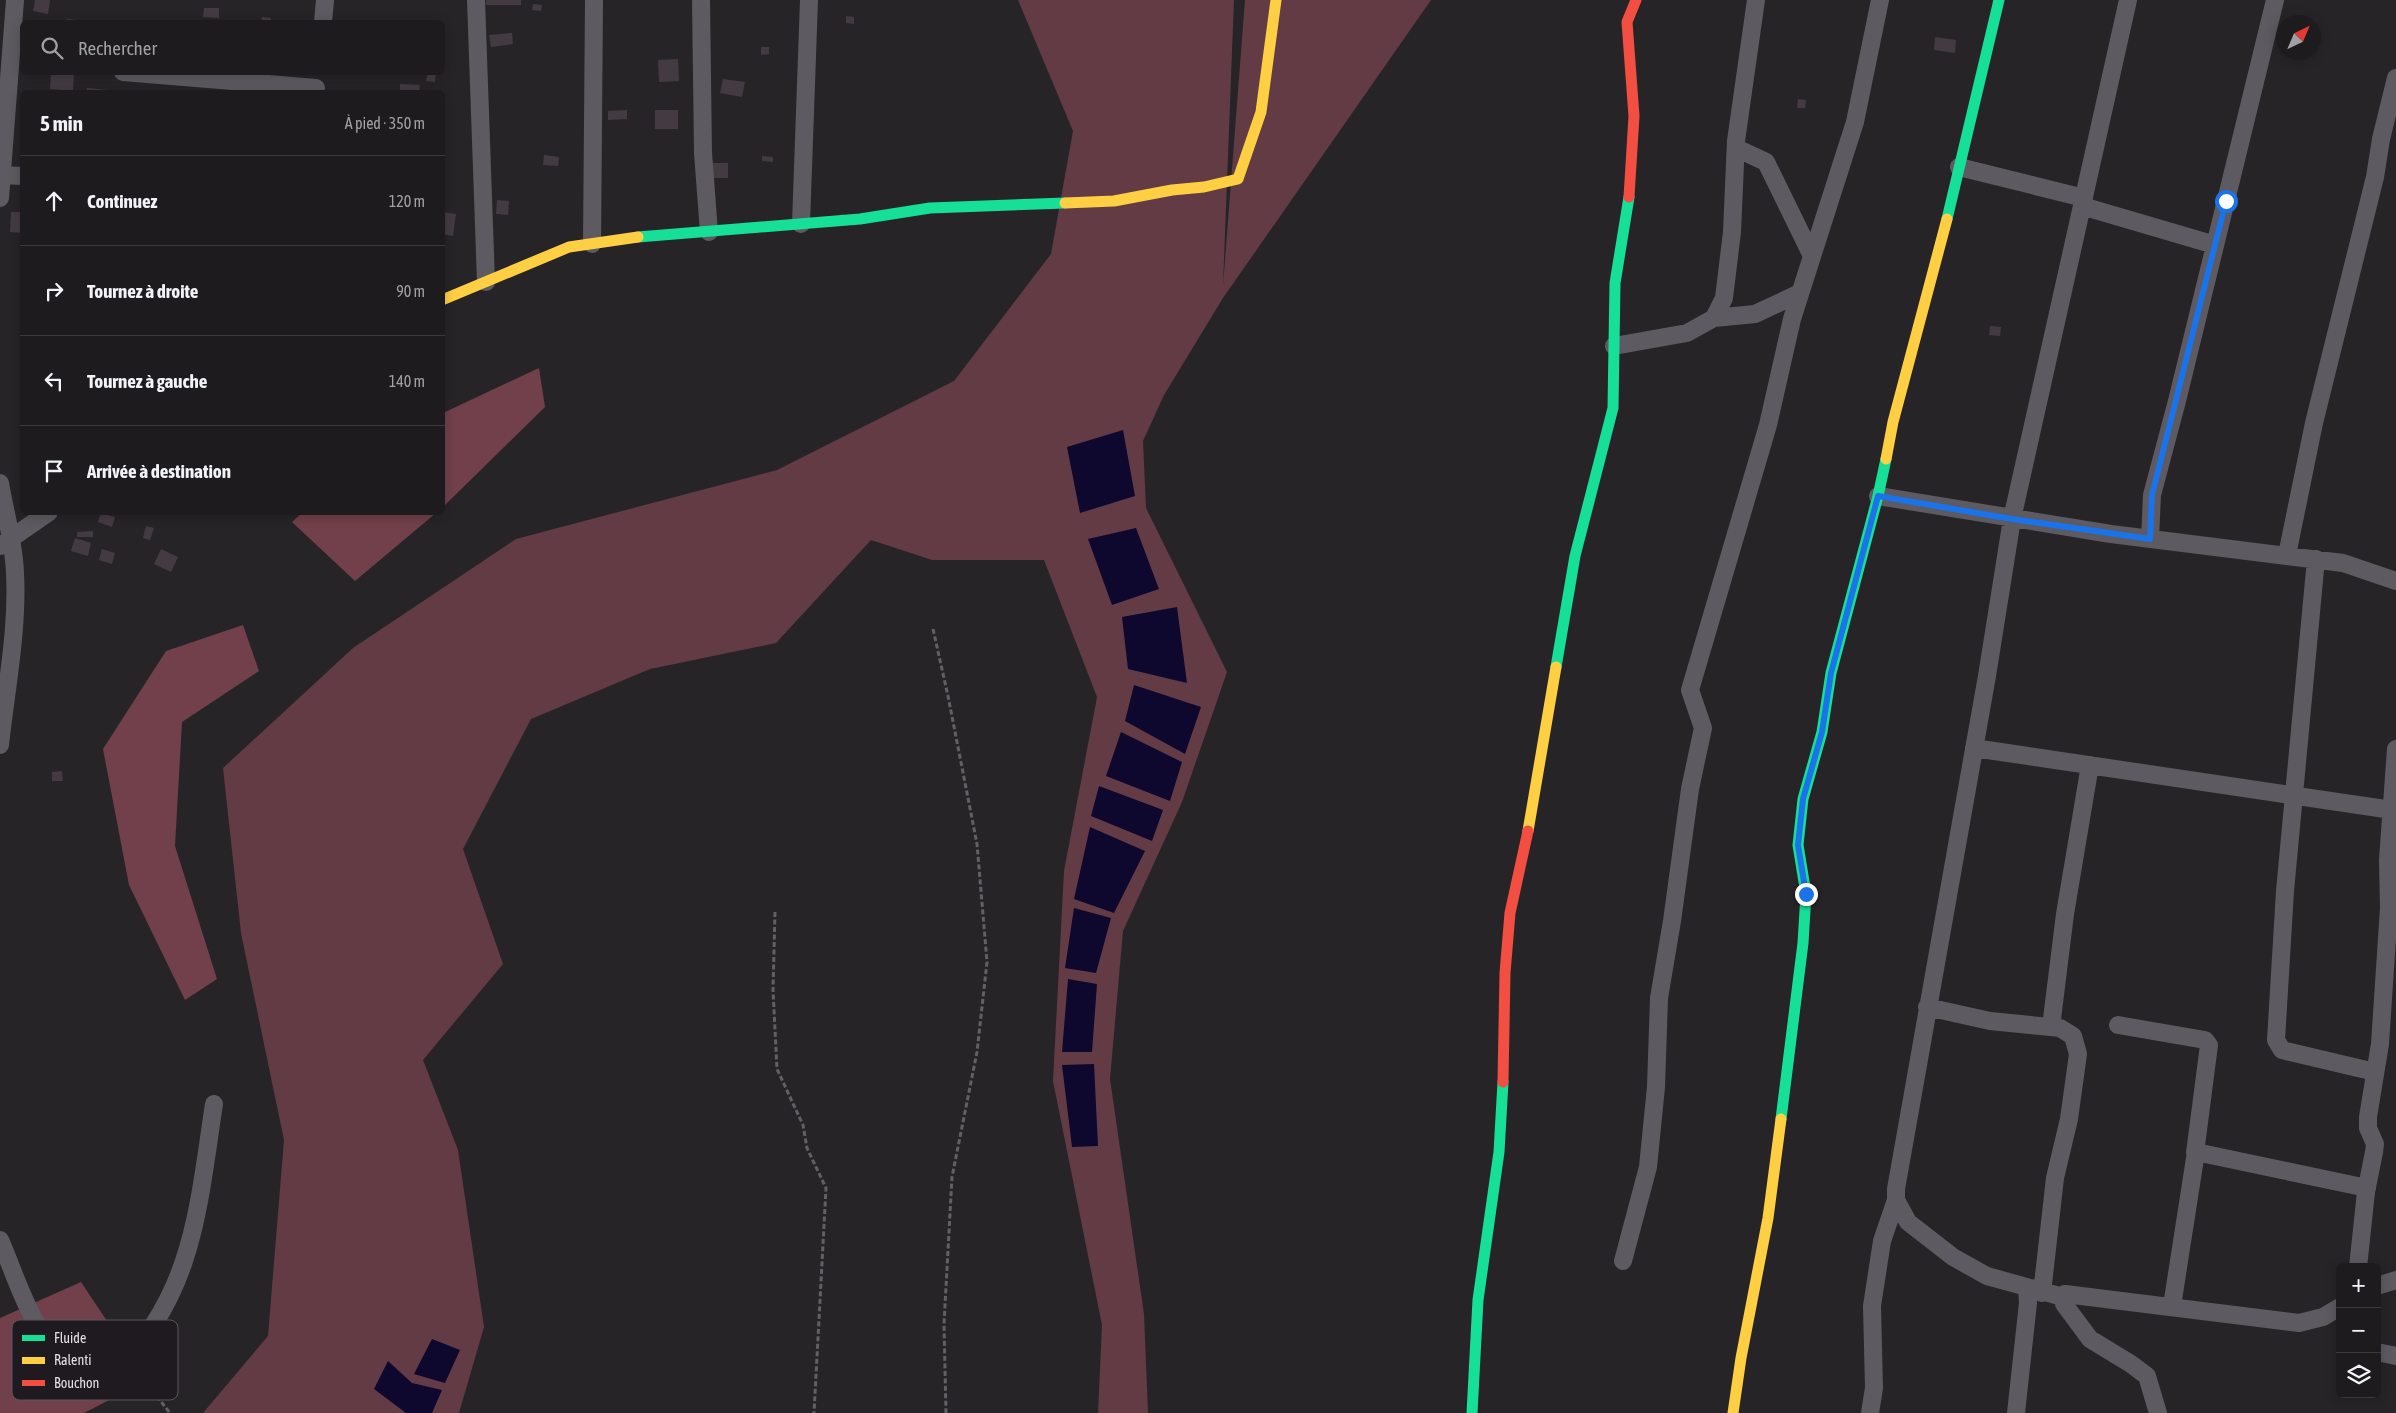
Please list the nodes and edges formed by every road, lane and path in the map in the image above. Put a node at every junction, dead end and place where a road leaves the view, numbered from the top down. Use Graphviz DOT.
graph roads {
  1 [pos="15,0"];
  2 [pos="325,0"];
  3 [pos="476,0"];
  4 [pos="594,0"];
  5 [pos="701,0"];
  6 [pos="809,0"];
  7 [pos="1276,0"];
  8 [pos="1636,0"];
  9 [pos="1756,0"];
  10 [pos="1880,0"];
  11 [pos="1999,0"];
  12 [pos="2128,0"];
  13 [pos="2275,0"];
  14 [pos="323,20"];
  15 [pos="17,63"];
  16 [pos="172,75"];
  17 [pos="2396,78"];
  18 [pos="317,84"];
  19 [pos="1736,148"];
  20 [pos="1959,167"];
  21 [pos="20,177"];
  22 [pos="0,185"];
  23 [pos="2083,202"];
  24 [pos="801,224"];
  25 [pos="709,232"];
  26 [pos="592,244"];
  27 [pos="2215,245"];
  28 [pos="1811,254"];
  29 [pos="486,282"];
  30 [pos="1800,293"];
  31 [pos="445,299"];
  32 [pos="1714,318"];
  33 [pos="1614,346"];
  34 [pos="0,483"];
  35 [pos="1878,496"];
  36 [pos="44,515"];
  37 [pos="2012,519"];
  38 [pos="2150,539"];
  39 [pos="6,543"];
  40 [pos="2287,556"];
  41 [pos="2316,559"];
  42 [pos="2396,581"];
  43 [pos="933,629"];
  44 [pos="0,745"];
  45 [pos="1974,748"];
  46 [pos="2396,749"];
  47 [pos="2090,765"];
  48 [pos="2294,796"];
  49 [pos="2392,810"];
  50 [pos="775,912"];
  51 [pos="1927,1008"];
  52 [pos="2118,1025"];
  53 [pos="2051,1027"];
  54 [pos="2375,1072"];
  55 [pos="214,1104"];
  56 [pos="2195,1153"];
  57 [pos="2367,1188"];
  58 [pos="1896,1200"];
  59 [pos="0,1240"];
  60 [pos="1623,1262"];
  61 [pos="2358,1263"];
  62 [pos="2396,1280"];
  63 [pos="2381,1285"];
  64 [pos="2034,1291"];
  65 [pos="2063,1297"];
  66 [pos="2172,1306"];
  67 [pos="2338,1308"];
  68 [pos="34,1320"];
  69 [pos="156,1320"];
  70 [pos="2381,1353"];
  71 [pos="2396,1356"];
  72 [pos="160,1400"];
  73 [pos="170,1413"];
  74 [pos="814,1413"];
  75 [pos="946,1413"];
  76 [pos="1472,1413"];
  77 [pos="1733,1413"];
  78 [pos="1870,1413"];
  79 [pos="2016,1413"];
  80 [pos="2157,1413"];
  1 -- 15 [label="street"];
  2 -- 14 [label="street"];
  3 -- 29 [label="street"];
  4 -- 26 [label="street"];
  5 -- 25 [label="street"];
  6 -- 24 [label="street"];
  7 -- 24 [label="street"];
  8 -- 33 [label="street"];
  9 -- 19 [label="street"];
  10 -- 28 [label="street"];
  11 -- 20 [label="street"];
  12 -- 23 [label="street"];
  13 -- 27 [label="street"];
  15 -- 22 [label="street"];
  16 -- 18 [label="street"];
  17 -- 40 [label="street"];
  19 -- 28 [label="street"];
  19 -- 32 [label="street"];
  20 -- 23 [label="street"];
  20 -- 35 [label="street"];
  21 -- 22 [label="street"];
  23 -- 27 [label="street"];
  23 -- 37 [label="street"];
  24 -- 25 [label="street"];
  25 -- 26 [label="street"];
  26 -- 29 [label="street"];
  27 -- 38 [label="street"];
  28 -- 30 [label="street"];
  29 -- 31 [label="street"];
  30 -- 32 [label="street"];
  30 -- 60 [label="street"];
  32 -- 33 [label="street"];
  33 -- 76 [label="street"];
  34 -- 39 [label="street"];
  35 -- 37 [label="street"];
  35 -- 77 [label="street"];
  36 -- 39 [label="street"];
  37 -- 38 [label="street"];
  37 -- 45 [label="street"];
  38 -- 40 [label="street"];
  39 -- 44 [label="street"];
  40 -- 41 [label="street"];
  41 -- 42 [label="street"];
  41 -- 48 [label="street"];
  43 -- 75 [label="path"];
  45 -- 47 [label="street"];
  45 -- 51 [label="street"];
  46 -- 49 [label="street"];
  47 -- 48 [label="street"];
  47 -- 53 [label="street"];
  48 -- 49 [label="street"];
  48 -- 54 [label="street"];
  49 -- 54 [label="street"];
  50 -- 74 [label="path"];
  51 -- 53 [label="street"];
  51 -- 58 [label="street"];
  52 -- 56 [label="street"];
  53 -- 64 [label="street"];
  54 -- 57 [label="street"];
  55 -- 69 [label="street"];
  56 -- 57 [label="street"];
  56 -- 66 [label="street"];
  57 -- 61 [label="street"];
  58 -- 64 [label="street"];
  58 -- 78 [label="street"];
  59 -- 68 [label="street"];
  62 -- 63 [label="street"];
  64 -- 65 [label="street"];
  64 -- 79 [label="street"];
  65 -- 66 [label="street"];
  65 -- 80 [label="street"];
  66 -- 67 [label="street"];
  70 -- 71 [label="street"];
  72 -- 73 [label="path"];
}
